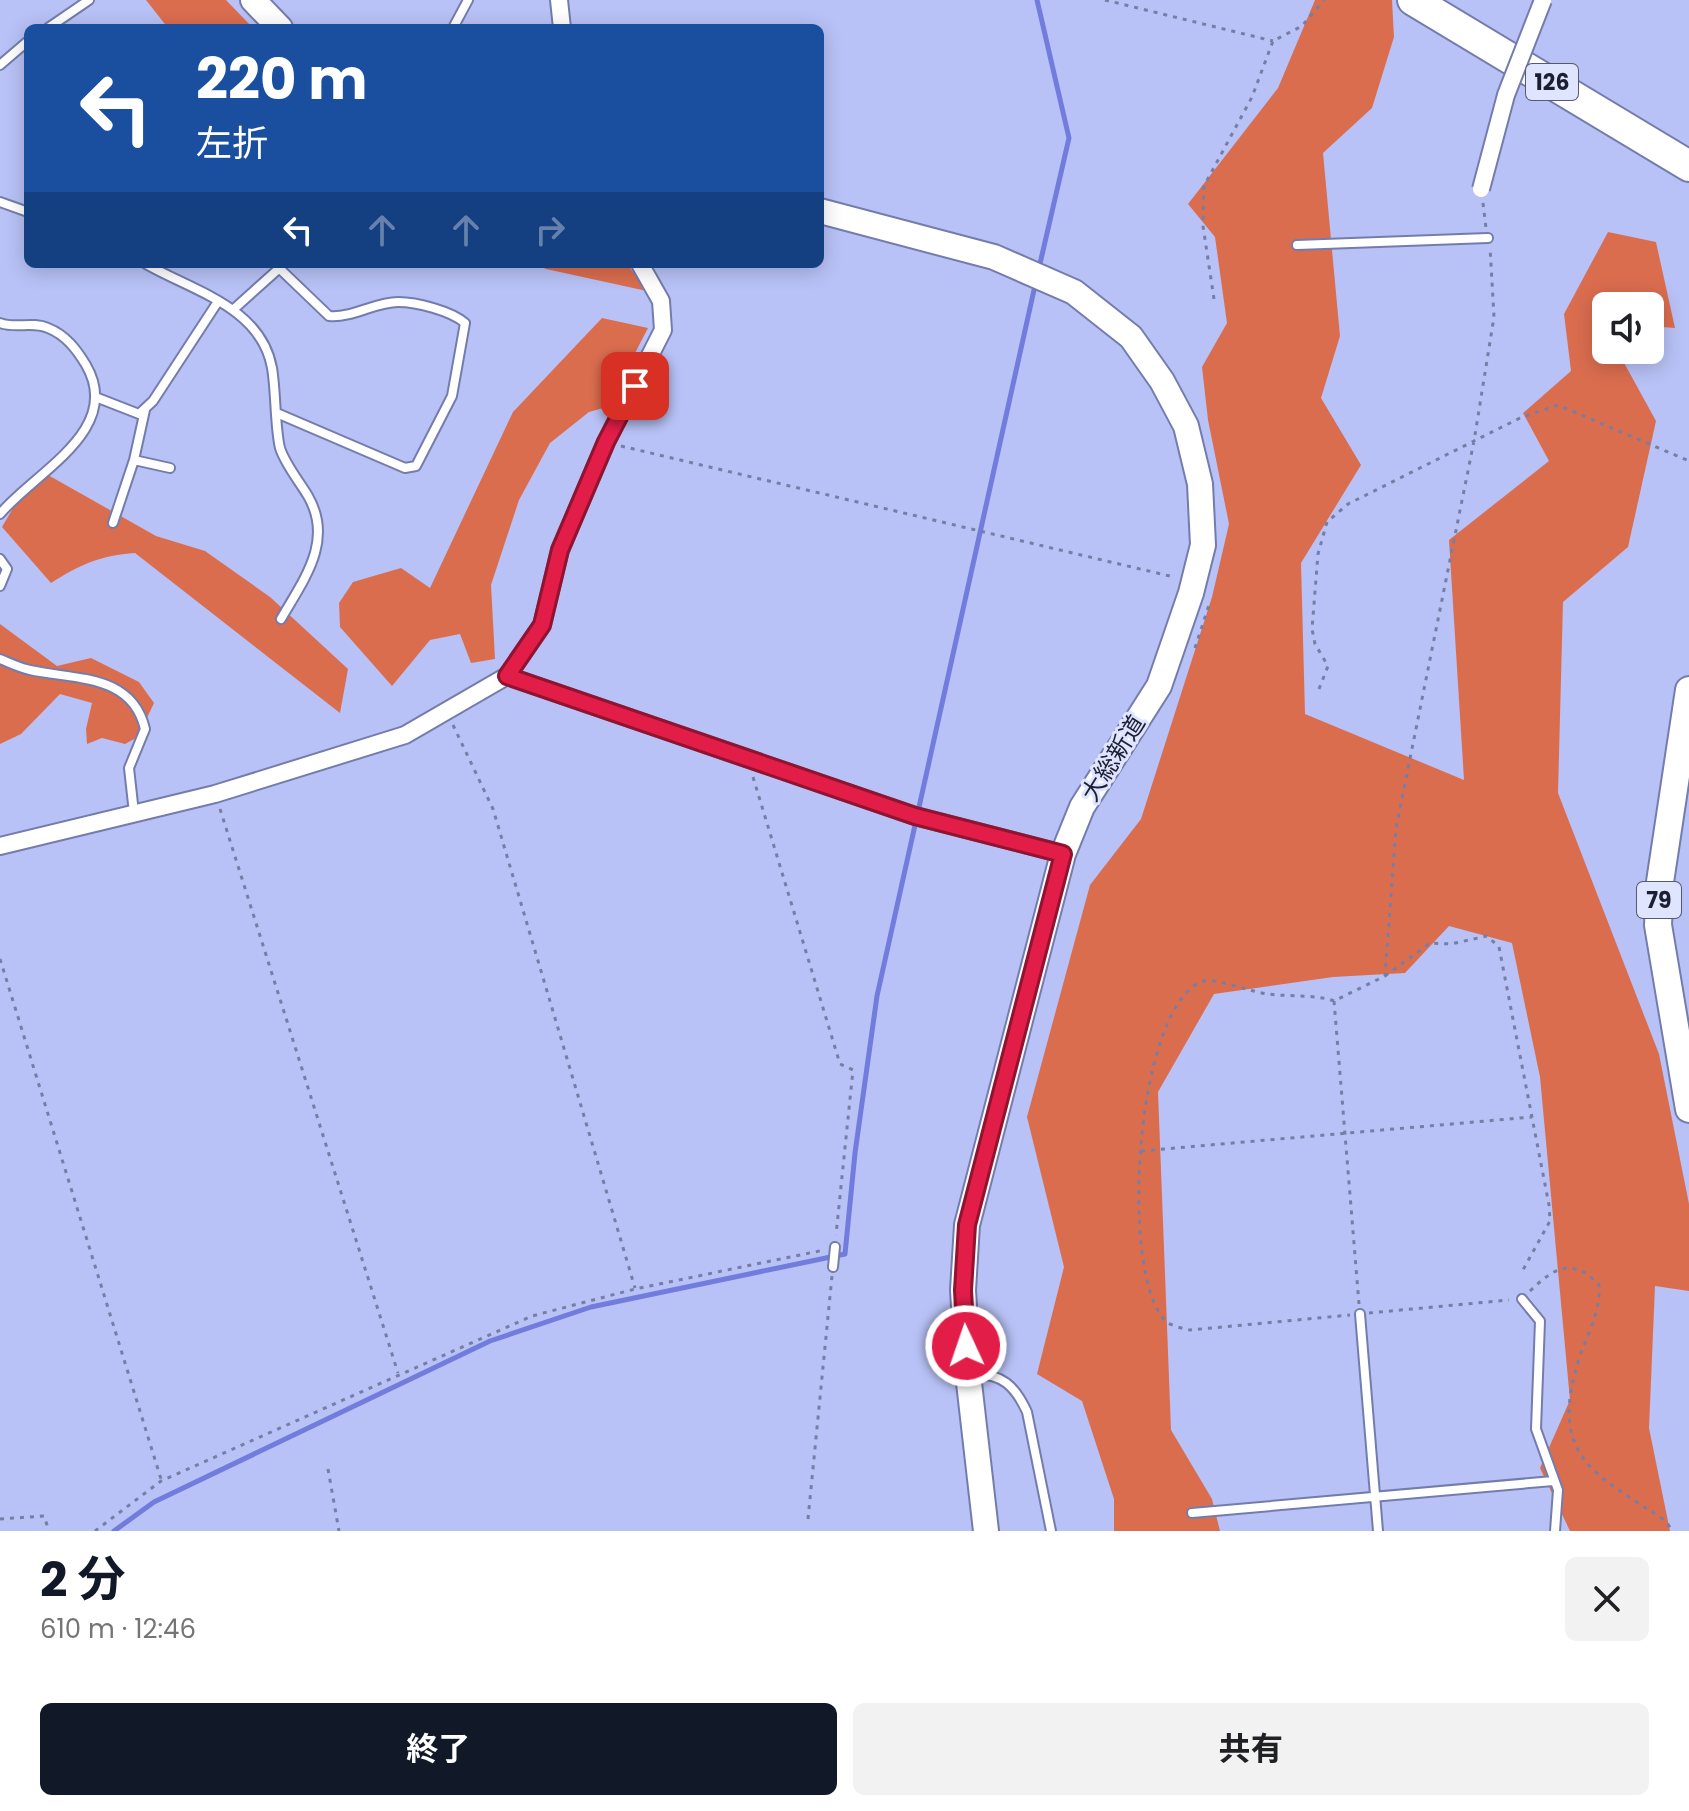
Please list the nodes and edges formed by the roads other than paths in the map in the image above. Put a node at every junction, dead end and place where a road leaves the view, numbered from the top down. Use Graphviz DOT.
graph roads {
  1 [pos="89,0"];
  2 [pos="253,0"];
  3 [pos="468,0"];
  4 [pos="559,0"];
  5 [pos="1413,0"];
  6 [pos="1543,0"];
  7 [pos="54,24"];
  8 [pos="276,24"];
  9 [pos="455,24"];
  10 [pos="562,24"];
  11 [pos="24,46"];
  12 [pos="0,65"];
  13 [pos="1689,166"];
  14 [pos="1481,189"];
  15 [pos="0,202"];
  16 [pos="24,211"];
  17 [pos="824,212"];
  18 [pos="1488,238"];
  19 [pos="1297,245"];
  20 [pos="153,268"];
  21 [pos="281,268"];
  22 [pos="283,268"];
  23 [pos="642,268"];
  24 [pos="217,303"];
  25 [pos="235,308"];
  26 [pos="0,323"];
  27 [pos="98,398"];
  28 [pos="145,409"];
  29 [pos="279,414"];
  30 [pos="134,460"];
  31 [pos="170,468"];
  32 [pos="0,514"];
  33 [pos="113,523"];
  34 [pos="0,559"];
  35 [pos="0,586"];
  36 [pos="281,619"];
  37 [pos="0,659"];
  38 [pos="507,676"];
  39 [pos="1689,690"];
  40 [pos="1685,748"];
  41 [pos="135,815"];
  42 [pos="0,846"];
  43 [pos="1063,854"];
  44 [pos="1683,1032"];
  45 [pos="1689,1109"];
  46 [pos="835,1248"];
  47 [pos="833,1267"];
  48 [pos="1522,1299"];
  49 [pos="1360,1314"];
  50 [pos="968,1374"];
  51 [pos="1553,1481"];
  52 [pos="1375,1495"];
  53 [pos="1192,1513"];
  54 [pos="986,1531"];
  55 [pos="1051,1531"];
  56 [pos="1378,1531"];
  57 [pos="1555,1531"];
  1 -- 7 [label="lane"];
  2 -- 8 [label="street"];
  3 -- 9 [label="lane"];
  4 -- 10 [label="street"];
  5 -- 13 [label="highway, 126"];
  6 -- 14 [label="street, bridge"];
  11 -- 12 [label="lane"];
  15 -- 16 [label="lane"];
  17 -- 43 [label="street, 大総新道"];
  18 -- 19 [label="lane"];
  20 -- 24 [label="lane"];
  21 -- 25 [label="lane"];
  22 -- 29 [label="lane"];
  23 -- 38 [label="street"];
  24 -- 25 [label="lane"];
  24 -- 28 [label="lane"];
  25 -- 29 [label="lane"];
  26 -- 27 [label="lane"];
  27 -- 28 [label="lane"];
  27 -- 32 [label="lane"];
  28 -- 30 [label="lane"];
  29 -- 36 [label="lane"];
  30 -- 31 [label="lane"];
  30 -- 33 [label="lane"];
  34 -- 35 [label="lane"];
  37 -- 41 [label="lane"];
  38 -- 41 [label="street"];
  38 -- 43 [label="street"];
  39 -- 40 [label="main road, 79"];
  40 -- 44 [label="main road, 79"];
  41 -- 42 [label="street"];
  43 -- 50 [label="street, 大総新道"];
  44 -- 45 [label="main road, 79"];
  46 -- 47 [label="lane"];
  48 -- 51 [label="lane"];
  49 -- 52 [label="lane"];
  50 -- 54 [label="street, 大総新道"];
  50 -- 55 [label="lane"];
  51 -- 52 [label="lane"];
  51 -- 57 [label="lane"];
  52 -- 53 [label="lane"];
  52 -- 56 [label="lane"];
}
